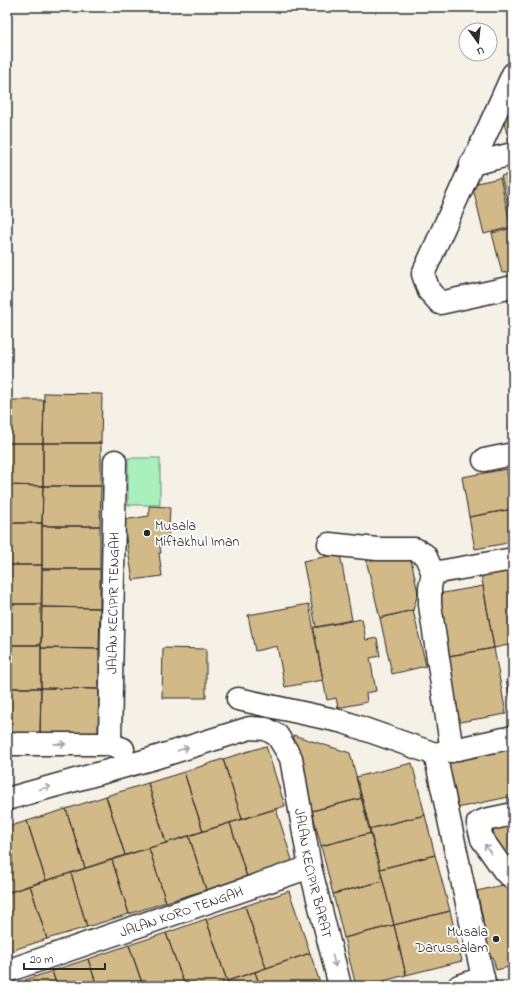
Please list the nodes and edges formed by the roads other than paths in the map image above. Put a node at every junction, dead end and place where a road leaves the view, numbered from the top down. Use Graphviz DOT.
graph roads {
  1 [pos="513,74"];
  2 [pos="513,154"];
  3 [pos="471,164"];
  4 [pos="513,287"];
  5 [pos="513,454"];
  6 [pos="484,460"];
  7 [pos="116,461"];
  8 [pos="328,544"];
  9 [pos="513,559"];
  10 [pos="433,572"];
  11 [pos="238,699"];
  12 [pos="513,737"];
  13 [pos="7,744"];
  14 [pos="110,744"];
  15 [pos="443,752"];
  16 [pos="151,759"];
  17 [pos="7,799"];
  18 [pos="513,814"];
  19 [pos="310,867"];
  20 [pos="513,878"];
  21 [pos="7,971"];
  22 [pos="484,982"];
  23 [pos="340,986"];
  24 [pos="459,986"];
  1 -- 3 [label="street"];
  2 -- 3 [label="street"];
  3 -- 4 [label="street"];
  5 -- 6 [label="street"];
  7 -- 14 [label="street, JALAN KECIPIR TENGAH"];
  8 -- 10 [label="street"];
  9 -- 10 [label="street"];
  10 -- 15 [label="street"];
  11 -- 15 [label="street"];
  12 -- 15 [label="street"];
  13 -- 14 [label="street, one-way"];
  14 -- 16 [label="street"];
  15 -- 22 [label="street"];
  17 -- 16 [label="street, one-way"];
  16 -- 19 [label="street, JALAN KECIPIR BARAT, one-way"];
  20 -- 18 [label="street, one-way"];
  19 -- 21 [label="street, JALAN KORO TENGAH"];
  19 -- 23 [label="street, JALAN KECIPIR BARAT, one-way"];
  22 -- 24 [label="street"];
}
